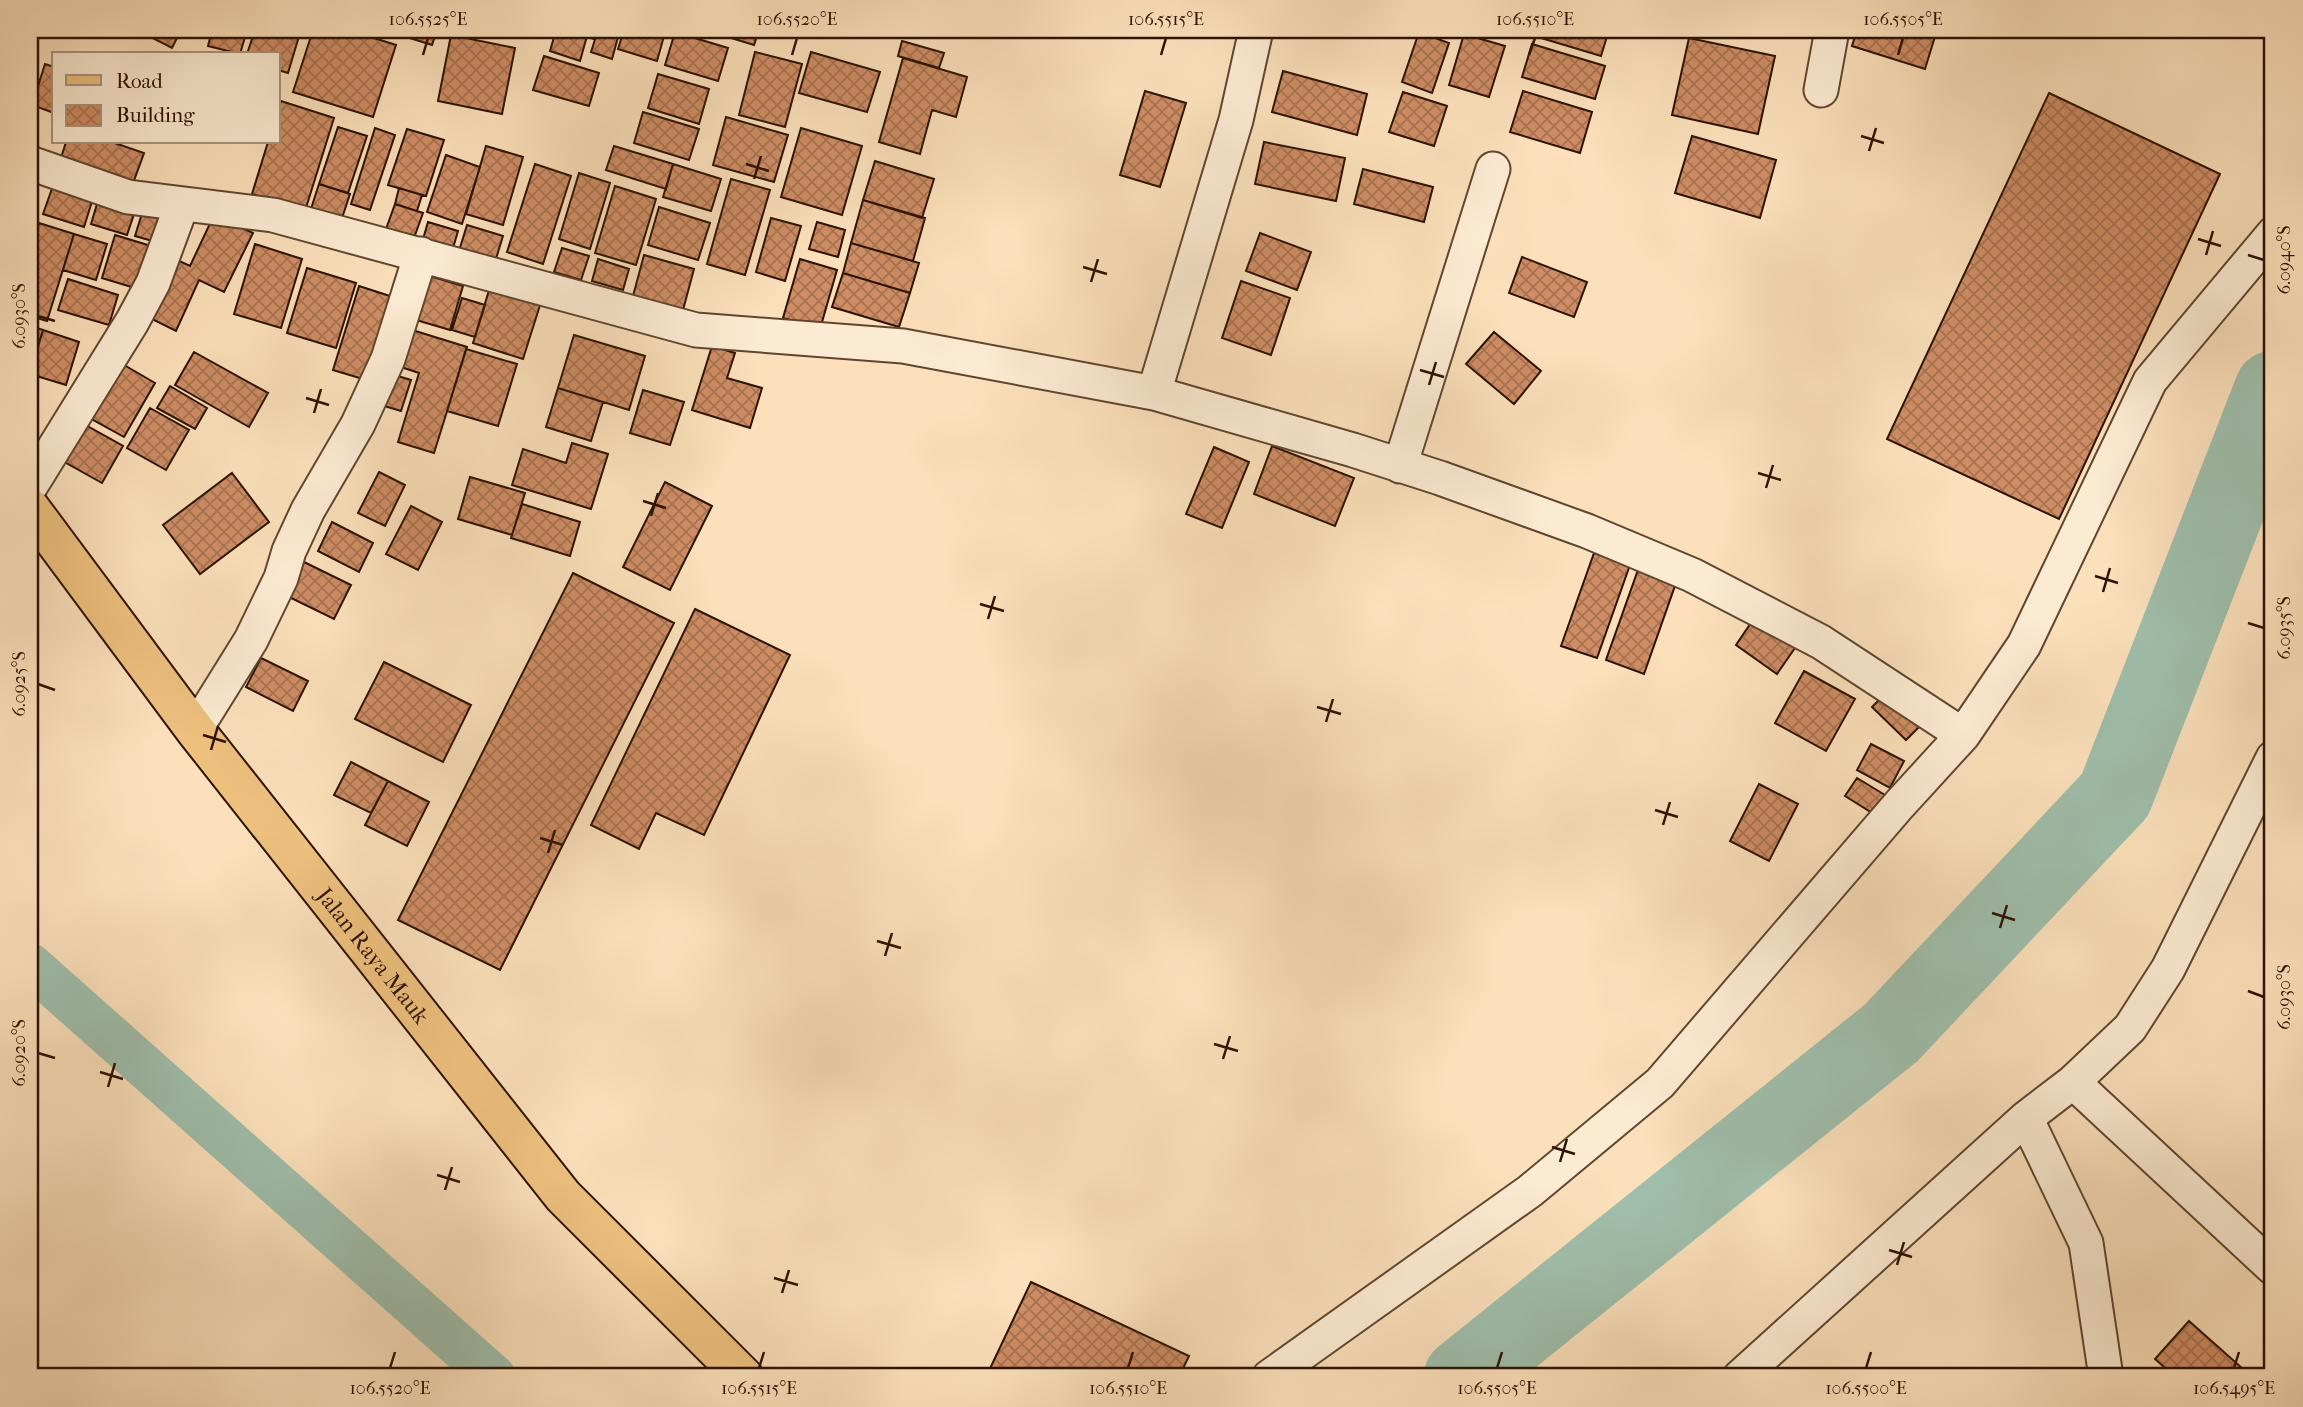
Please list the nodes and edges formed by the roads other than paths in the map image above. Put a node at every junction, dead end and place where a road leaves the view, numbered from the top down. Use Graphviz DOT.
graph roads {
  1 [pos="1256,30"];
  2 [pos="1832,30"];
  3 [pos="1821,90"];
  4 [pos="30,163"];
  5 [pos="1493,169"];
  6 [pos="182,204"];
  7 [pos="2273,234"];
  8 [pos="421,254"];
  9 [pos="1154,393"];
  10 [pos="1400,466"];
  11 [pos="30,487"];
  12 [pos="30,508"];
  13 [pos="195,730"];
  14 [pos="1963,735"];
  15 [pos="2273,758"];
  16 [pos="2073,1083"];
  17 [pos="2026,1118"];
  18 [pos="2273,1268"];
  19 [pos="744,1377"];
  20 [pos="1269,1377"];
  21 [pos="1740,1377"];
  22 [pos="2106,1377"];
  1 -- 9 [label="street"];
  2 -- 3 [label="street"];
  4 -- 6 [label="street"];
  5 -- 10 [label="street"];
  6 -- 8 [label="street"];
  6 -- 11 [label="street"];
  7 -- 14 [label="street"];
  8 -- 9 [label="street"];
  8 -- 13 [label="street"];
  9 -- 10 [label="street"];
  10 -- 14 [label="street"];
  12 -- 13 [label="main road, Jalan Raya Mauk"];
  13 -- 19 [label="main road, Jalan Raya Mauk"];
  14 -- 20 [label="street"];
  15 -- 16 [label="street"];
  16 -- 17 [label="street"];
  16 -- 18 [label="street"];
  17 -- 21 [label="street"];
  17 -- 22 [label="street"];
}
